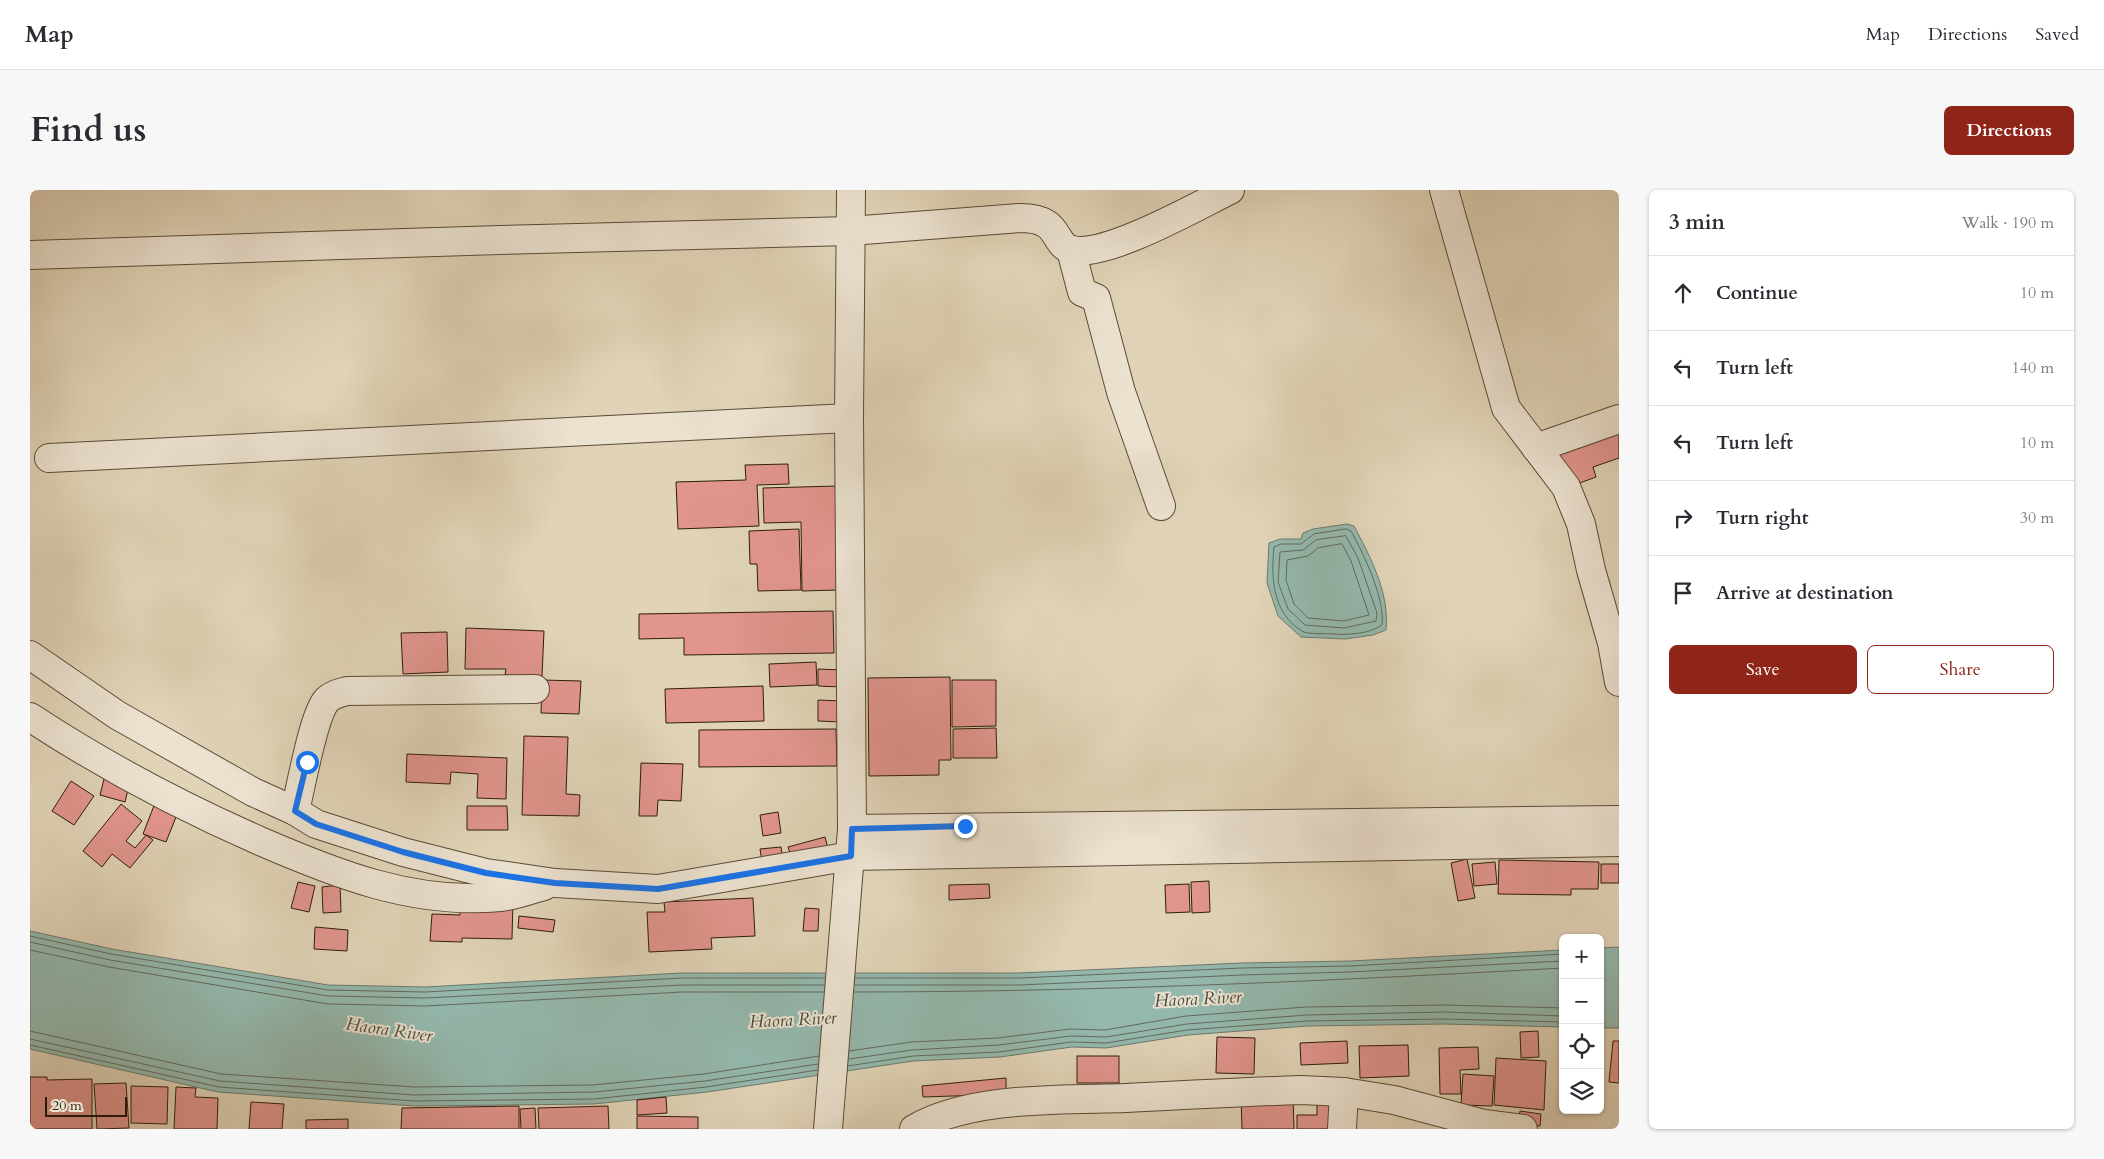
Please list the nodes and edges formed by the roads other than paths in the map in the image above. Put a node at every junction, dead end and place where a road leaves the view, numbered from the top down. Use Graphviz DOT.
graph roads {
  1 [pos="851,190"];
  2 [pos="1230,190"];
  3 [pos="1444,190"];
  4 [pos="850,231"];
  5 [pos="1071,250"];
  6 [pos="30,255"];
  7 [pos="849,418"];
  8 [pos="1619,419"];
  9 [pos="1536,448"];
  10 [pos="49,458"];
  11 [pos="1161,506"];
  12 [pos="30,655"];
  13 [pos="1619,682"];
  14 [pos="535,689"];
  15 [pos="30,717"];
  16 [pos="295,811"];
  17 [pos="1619,820"];
  18 [pos="852,829"];
  19 [pos="1619,842"];
  20 [pos="851,856"];
  21 [pos="555,883"];
  22 [pos="1344,1092"];
  23 [pos="828,1129"];
  24 [pos="914,1129"];
  25 [pos="1342,1129"];
  26 [pos="1522,1129"];
  1 -- 4 [label="street"];
  2 -- 5 [label="street"];
  3 -- 9 [label="street"];
  4 -- 5 [label="street"];
  4 -- 6 [label="street"];
  4 -- 7 [label="street"];
  5 -- 11 [label="street"];
  7 -- 10 [label="street"];
  7 -- 18 [label="street"];
  8 -- 9 [label="street"];
  9 -- 13 [label="street"];
  12 -- 16 [label="street"];
  14 -- 16 [label="street"];
  15 -- 21 [label="street"];
  16 -- 21 [label="street"];
  17 -- 18 [label="street"];
  18 -- 20 [label="street"];
  19 -- 20 [label="street"];
  20 -- 21 [label="street"];
  20 -- 23 [label="street"];
  22 -- 24 [label="street"];
  22 -- 25 [label="street"];
  22 -- 26 [label="street"];
}
